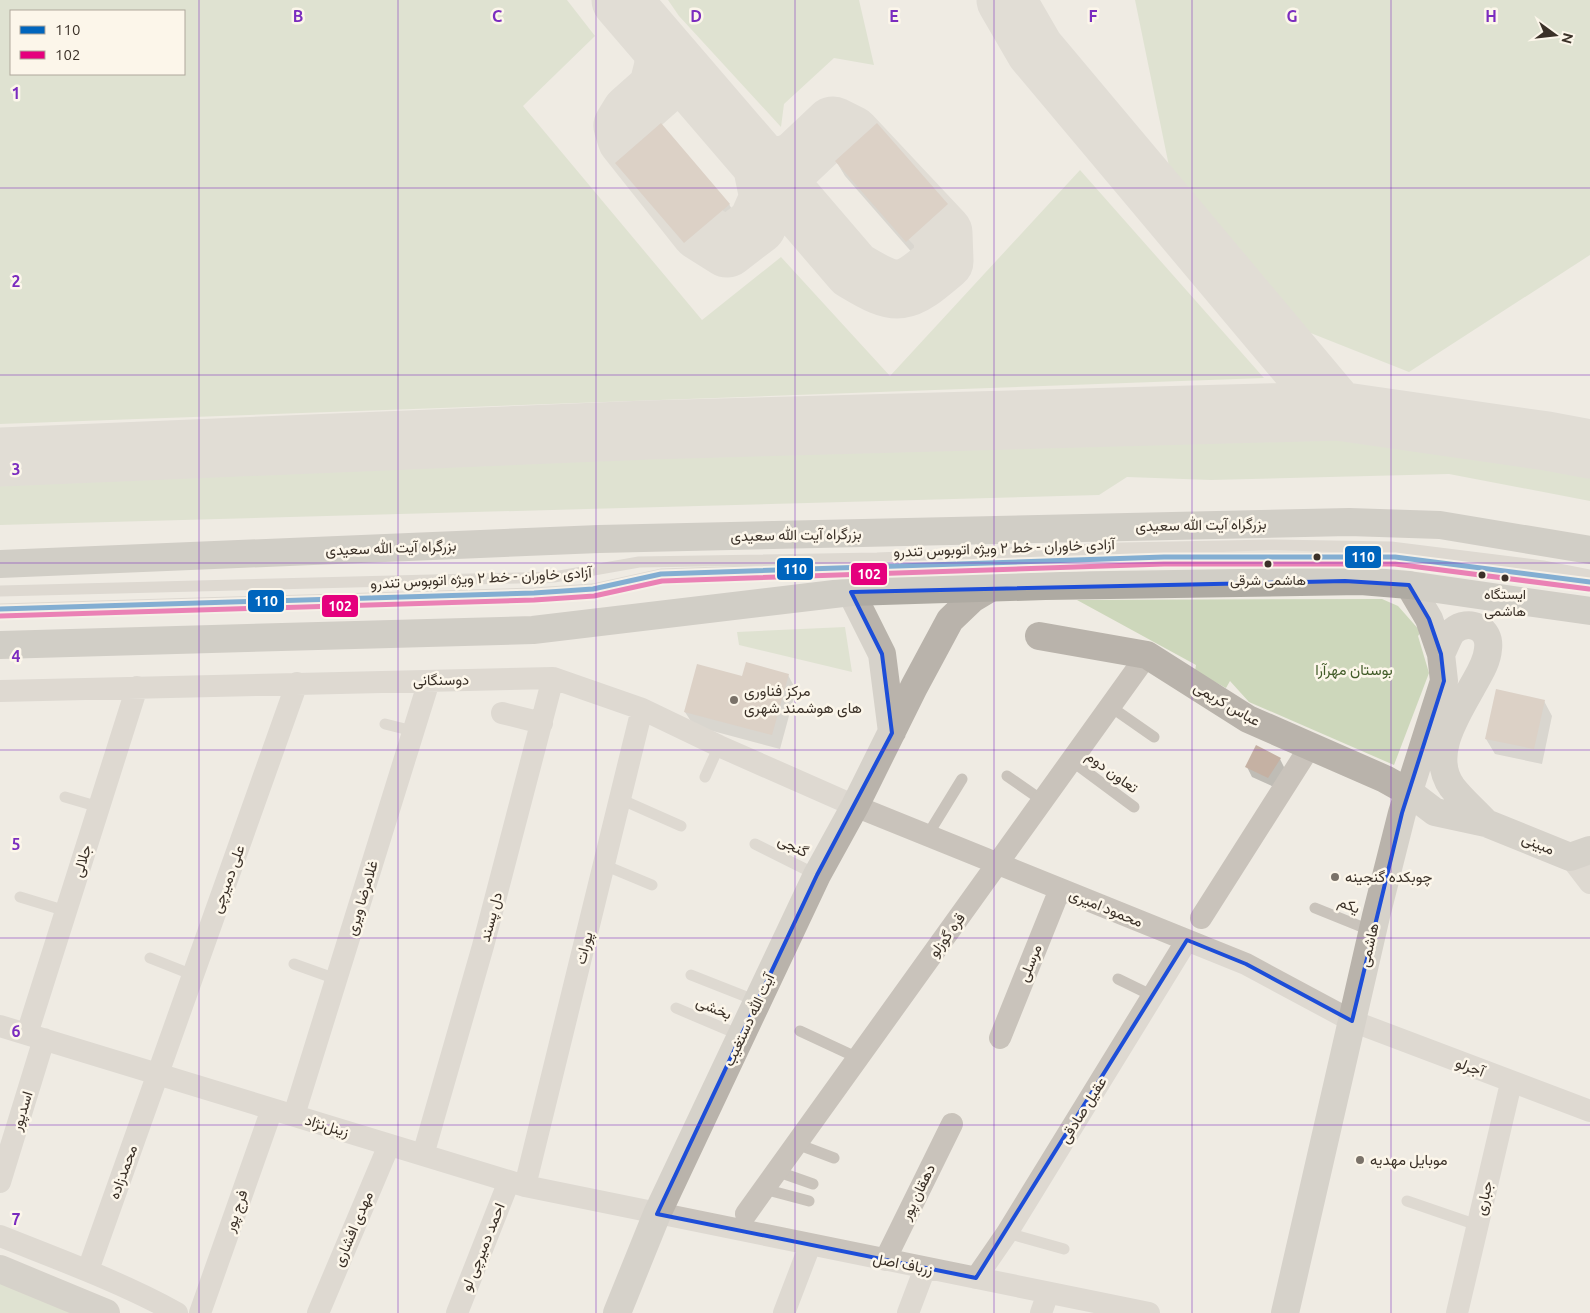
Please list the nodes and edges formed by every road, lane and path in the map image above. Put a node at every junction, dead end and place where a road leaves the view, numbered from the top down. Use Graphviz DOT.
graph roads {
  1 [pos="1590,550"];
  2 [pos="0,564"];
  3 [pos="1590,574"];
  4 [pos="1590,582"];
  5 [pos="1409,585"];
  6 [pos="992,587"];
  7 [pos="0,591"];
  8 [pos="851,592"];
  9 [pos="0,609"];
  10 [pos="1590,611"];
  11 [pos="1039,636"];
  12 [pos="0,645"];
  13 [pos="1441,654"];
  14 [pos="1147,655"];
  15 [pos="553,678"];
  16 [pos="429,681"];
  17 [pos="297,684"];
  18 [pos="137,687"];
  19 [pos="0,691"];
  20 [pos="1111,707"];
  21 [pos="642,709"];
  22 [pos="502,713"];
  23 [pos="542,723"];
  24 [pos="385,724"];
  25 [pos="413,731"];
  26 [pos="892,733"];
  27 [pos="1154,737"];
  28 [pos="1310,745"];
  29 [pos="719,746"];
  30 [pos="1072,761"];
  31 [pos="1006,776"];
  32 [pos="706,777"];
  33 [pos="962,779"];
  34 [pos="1410,793"];
  35 [pos="65,797"];
  36 [pos="620,799"];
  37 [pos="1043,801"];
  38 [pos="855,806"];
  39 [pos="99,807"];
  40 [pos="1134,807"];
  41 [pos="1486,823"];
  42 [pos="681,826"];
  43 [pos="927,836"];
  44 [pos="756,844"];
  45 [pos="1580,853"];
  46 [pos="604,865"];
  47 [pos="997,865"];
  48 [pos="817,875"];
  49 [pos="1590,883"];
  50 [pos="652,885"];
  51 [pos="1060,889"];
  52 [pos="20,897"];
  53 [pos="1315,908"];
  54 [pos="66,911"];
  55 [pos="1201,918"];
  56 [pos="1372,931"];
  57 [pos="1187,940"];
  58 [pos="150,958"];
  59 [pos="294,964"];
  60 [pos="194,975"];
  61 [pos="692,975"];
  62 [pos="336,979"];
  63 [pos="1118,979"];
  64 [pos="1153,996"];
  65 [pos="758,1002"];
  66 [pos="676,1008"];
  67 [pos="1352,1021"];
  68 [pos="0,1026"];
  69 [pos="800,1031"];
  70 [pos="742,1036"];
  71 [pos="36,1037"];
  72 [pos="1000,1038"];
  73 [pos="858,1058"];
  74 [pos="158,1074"];
  75 [pos="1511,1083"];
  76 [pos="272,1109"];
  77 [pos="1590,1111"];
  78 [pos="294,1116"];
  79 [pos="952,1124"];
  80 [pos="797,1144"];
  81 [pos="389,1145"];
  82 [pos="423,1155"];
  83 [pos="834,1158"];
  84 [pos="770,1180"];
  85 [pos="0,1182"];
  86 [pos="517,1184"];
  87 [pos="813,1184"];
  88 [pos="809,1201"];
  89 [pos="1407,1201"];
  90 [pos="657,1214"];
  91 [pos="746,1214"];
  92 [pos="1478,1225"];
  93 [pos="1007,1233"];
  94 [pos="0,1236"];
  95 [pos="810,1245"];
  96 [pos="1064,1249"];
  97 [pos="885,1260"];
  98 [pos="925,1268"];
  99 [pos="0,1269"];
  100 [pos="88,1270"];
  101 [pos="976,1278"];
  102 [pos="1044,1303"];
  103 [pos="106,1313"];
  104 [pos="178,1313"];
  105 [pos="200,1313"];
  106 [pos="318,1313"];
  107 [pos="457,1313"];
  108 [pos="617,1313"];
  109 [pos="784,1313"];
  110 [pos="908,1313"];
  111 [pos="1149,1313"];
  112 [pos="1285,1313"];
  113 [pos="1457,1313"];
  1 -- 2 [label="highway, بزرگراه آیت الله سعیدی"];
  3 -- 7 [label="lane, آزادی خاوران - خط ۲ ویژه اتوبوس تندرو"];
  4 -- 9 [label="lane, آزادی خاوران - خط ۲ ویژه اتوبوس تندرو"];
  5 -- 6 [label="highway"];
  5 -- 10 [label="highway"];
  5 -- 13 [label="street, هاشمی"];
  6 -- 8 [label="highway"];
  6 -- 26 [label="street, آیت الله دستغیب"];
  8 -- 12 [label="highway"];
  8 -- 26 [label="street"];
  11 -- 14 [label="street, عباس کریمی"];
  13 -- 34 [label="street, هاشمی"];
  13 -- 41 [label="street"];
  14 -- 20 [label="street, قره گوزلو"];
  14 -- 28 [label="street, عباس کریمی"];
  15 -- 16 [label="street, دوسنگانی"];
  15 -- 21 [label="street, دوسنگانی"];
  15 -- 23 [label="street, دل پسند"];
  16 -- 17 [label="street, دوسنگانی"];
  16 -- 25 [label="street, غلامرضا ویری"];
  17 -- 18 [label="street, دوسنگانی"];
  17 -- 60 [label="street, علی دمیرچی"];
  18 -- 19 [label="street, دوسنگانی"];
  18 -- 39 [label="street, جلالی"];
  20 -- 27 [label="lane"];
  20 -- 30 [label="street, قره گوزلو"];
  21 -- 29 [label="street, دوسنگانی"];
  21 -- 36 [label="street, پورات"];
  22 -- 23 [label="street"];
  23 -- 82 [label="street, دل پسند"];
  24 -- 25 [label="lane"];
  25 -- 62 [label="street, غلامرضا ویری"];
  26 -- 38 [label="street, آیت الله دستغیب"];
  28 -- 34 [label="street, عباس کریمی"];
  28 -- 55 [label="street"];
  29 -- 32 [label="lane"];
  29 -- 38 [label="street, دوسنگانی"];
  30 -- 37 [label="street, قره گوزلو"];
  30 -- 40 [label="lane, تعاون دوم"];
  31 -- 37 [label="lane"];
  33 -- 43 [label="lane"];
  34 -- 41 [label="street, مبینی"];
  34 -- 56 [label="street, هاشمی"];
  35 -- 39 [label="lane"];
  36 -- 42 [label="lane"];
  36 -- 46 [label="street, پورات"];
  37 -- 47 [label="street, قره گوزلو"];
  38 -- 43 [label="street, محمود امیری"];
  38 -- 48 [label="street, آیت الله دستغیب"];
  39 -- 54 [label="street, جلالی"];
  41 -- 45 [label="street, مبینی"];
  43 -- 47 [label="street, محمود امیری"];
  44 -- 48 [label="lane, گنجی"];
  45 -- 49 [label="street"];
  46 -- 50 [label="lane"];
  46 -- 86 [label="street, پورات"];
  47 -- 51 [label="street, محمود امیری"];
  47 -- 73 [label="street, قره گوزلو"];
  48 -- 65 [label="street, آیت الله دستغیب"];
  51 -- 57 [label="street, محمود امیری"];
  51 -- 72 [label="street, مرسلی"];
  52 -- 54 [label="lane"];
  53 -- 56 [label="lane, یکم"];
  54 -- 71 [label="street, جلالی"];
  56 -- 67 [label="street, هاشمی"];
  57 -- 64 [label="street, عقیل صادقی"];
  57 -- 67 [label="street, محمود امیری"];
  58 -- 60 [label="lane"];
  59 -- 62 [label="lane"];
  60 -- 74 [label="street, علی دمیرچی"];
  61 -- 65 [label="lane"];
  62 -- 78 [label="street, غلامرضا ویری"];
  63 -- 64 [label="lane"];
  64 -- 93 [label="street, عقیل صادقی"];
  65 -- 70 [label="street, آیت الله دستغیب"];
  66 -- 70 [label="lane, بخشی"];
  67 -- 75 [label="street, آجرلو"];
  67 -- 112 [label="street, هاشمی"];
  68 -- 71 [label="street, زینل‌نژاد"];
  69 -- 73 [label="lane"];
  70 -- 90 [label="street, آیت الله دستغیب"];
  71 -- 74 [label="street, زینل‌نژاد"];
  71 -- 85 [label="street, اسدپور"];
  73 -- 80 [label="street, قره گوزلو"];
  74 -- 76 [label="street, زینل‌نژاد"];
  74 -- 100 [label="street, محمدزاده"];
  75 -- 77 [label="street, آجرلو"];
  75 -- 92 [label="street, جباری"];
  76 -- 78 [label="street, زینل‌نژاد"];
  76 -- 105 [label="street, فرج پور"];
  78 -- 81 [label="street, زینل‌نژاد"];
  79 -- 97 [label="street, دهقان پور"];
  80 -- 83 [label="lane"];
  80 -- 84 [label="street, قره گوزلو"];
  81 -- 82 [label="street, زینل‌نژاد"];
  81 -- 106 [label="street, مهدی افشاری"];
  82 -- 86 [label="street, زینل‌نژاد"];
  84 -- 87 [label="lane"];
  84 -- 88 [label="lane"];
  84 -- 91 [label="street, قره گوزلو"];
  86 -- 90 [label="street, زینل‌نژاد"];
  86 -- 107 [label="street, احمد دمیرچی لو"];
  89 -- 92 [label="lane"];
  90 -- 95 [label="street, زرباف اصل"];
  90 -- 108 [label="street, آیت الله دستغیب"];
  92 -- 113 [label="street, جباری"];
  93 -- 96 [label="lane"];
  93 -- 101 [label="street, عقیل صادقی"];
  94 -- 100 [label="street"];
  95 -- 97 [label="street, زرباف اصل"];
  95 -- 109 [label="street"];
  97 -- 98 [label="street, زرباف اصل"];
  98 -- 101 [label="street, زرباف اصل"];
  98 -- 110 [label="street"];
  99 -- 103 [label="street"];
  100 -- 104 [label="street"];
  101 -- 102 [label="street, زرباف اصل"];
  102 -- 111 [label="street, زرباف اصل"];
}
